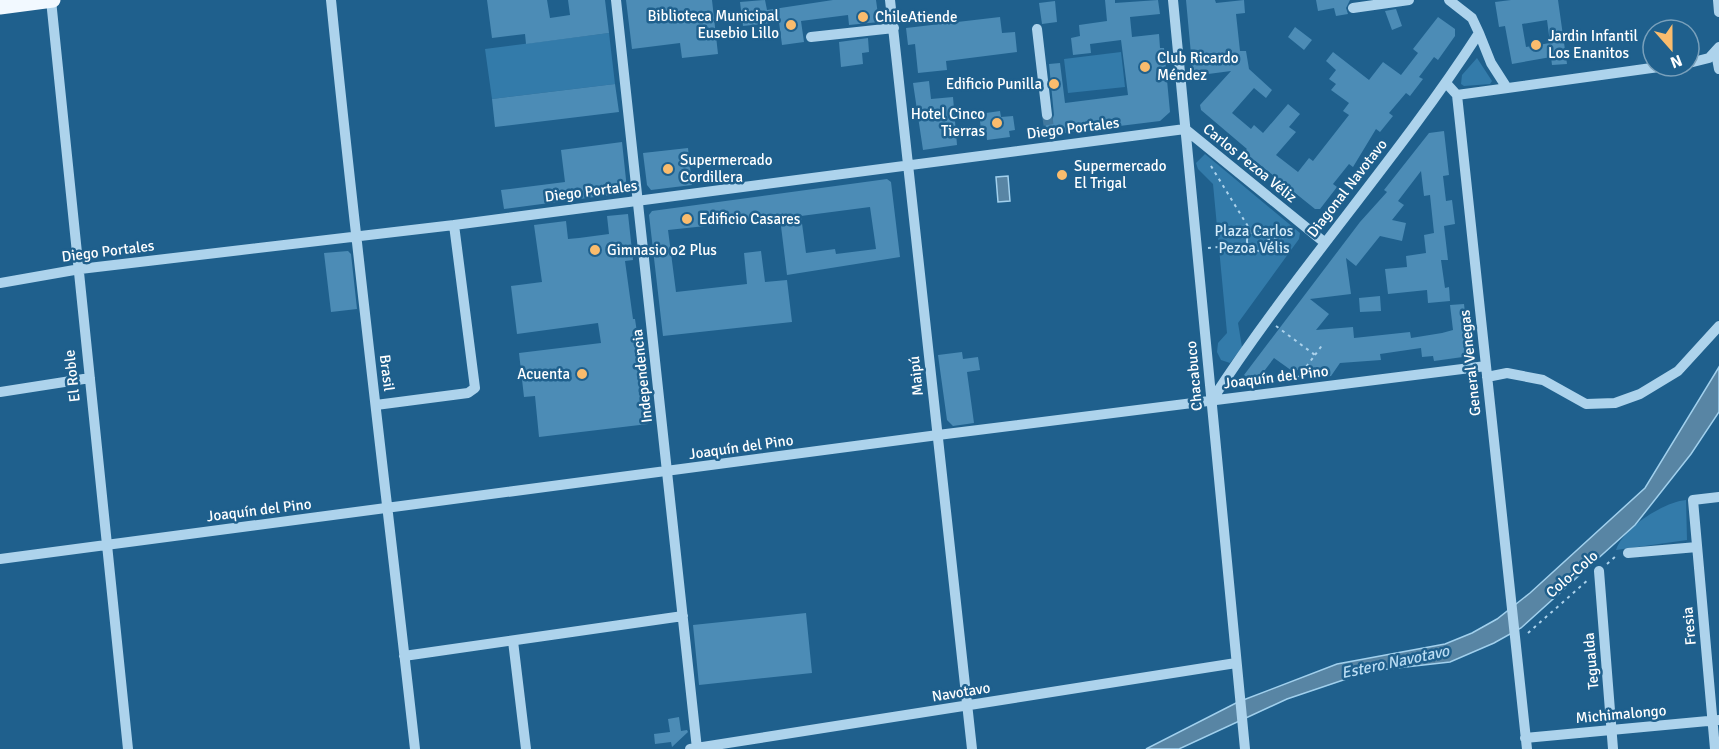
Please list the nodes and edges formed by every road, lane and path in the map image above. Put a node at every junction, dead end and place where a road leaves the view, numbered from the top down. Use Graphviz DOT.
graph roads {
  1 [pos="51,0"];
  2 [pos="331,0"];
  3 [pos="616,0"];
  4 [pos="890,0"];
  5 [pos="1173,0"];
  6 [pos="1409,0"];
  7 [pos="1449,0"];
  8 [pos="1718,0"];
  9 [pos="0,7"];
  10 [pos="1353,8"];
  11 [pos="1719,12"];
  12 [pos="894,28"];
  13 [pos="1037,29"];
  14 [pos="1479,33"];
  15 [pos="811,37"];
  16 [pos="1717,50"];
  17 [pos="1701,61"];
  18 [pos="1641,69"];
  19 [pos="1719,69"];
  20 [pos="1447,84"];
  21 [pos="1507,88"];
  22 [pos="1457,95"];
  23 [pos="1047,115"];
  24 [pos="1185,129"];
  25 [pos="909,164"];
  26 [pos="1210,166"];
  27 [pos="638,201"];
  28 [pos="454,225"];
  29 [pos="1310,231"];
  30 [pos="1252,233"];
  31 [pos="354,237"];
  32 [pos="1267,240"];
  33 [pos="1324,242"];
  34 [pos="1247,244"];
  35 [pos="1198,249"];
  36 [pos="80,269"];
  37 [pos="0,283"];
  38 [pos="1268,320"];
  39 [pos="1719,326"];
  40 [pos="1323,344"];
  41 [pos="1315,355"];
  42 [pos="1486,371"];
  43 [pos="90,378"];
  44 [pos="1288,390"];
  45 [pos="0,392"];
  46 [pos="1212,400"];
  47 [pos="376,405"];
  48 [pos="938,435"];
  49 [pos="667,472"];
  50 [pos="1719,497"];
  51 [pos="389,509"];
  52 [pos="107,545"];
  53 [pos="1697,547"];
  54 [pos="1628,553"];
  55 [pos="0,559"];
  56 [pos="1599,571"];
  57 [pos="683,616"];
  58 [pos="513,641"];
  59 [pos="1514,645"];
  60 [pos="404,656"];
  61 [pos="1236,663"];
  62 [pos="967,706"];
  63 [pos="1716,720"];
  64 [pos="1611,730"];
  65 [pos="1526,743"];
  66 [pos="128,749"];
  67 [pos="415,749"];
  68 [pos="526,749"];
  69 [pos="695,749"];
  70 [pos="972,749"];
  71 [pos="1245,749"];
  72 [pos="1613,749"];
  73 [pos="1715,749"];
  1 -- 9 [label="main road"];
  1 -- 36 [label="street, El Roble"];
  2 -- 31 [label="street, Brasil"];
  3 -- 27 [label="street, Independencia"];
  4 -- 12 [label="street, Maipú"];
  5 -- 24 [label="street, Chacabuco"];
  6 -- 10 [label="street"];
  7 -- 14 [label="street"];
  8 -- 11 [label="street"];
  12 -- 15 [label="street"];
  12 -- 25 [label="street, Maipú"];
  13 -- 23 [label="street"];
  14 -- 20 [label="street"];
  14 -- 21 [label="street"];
  16 -- 17 [label="street"];
  16 -- 19 [label="street"];
  18 -- 21 [label="street"];
  20 -- 22 [label="street"];
  20 -- 33 [label="street, Diagonal Navotavo"];
  21 -- 22 [label="street"];
  22 -- 42 [label="street, General Venegas"];
  24 -- 25 [label="street, Diego Portales"];
  24 -- 29 [label="street, Carlos Pezoa Véliz"];
  24 -- 35 [label="street, Chacabuco"];
  25 -- 27 [label="street, Diego Portales"];
  25 -- 48 [label="street, Maipú"];
  26 -- 30 [label="path"];
  27 -- 28 [label="street, Diego Portales"];
  27 -- 49 [label="street, Independencia"];
  28 -- 31 [label="street, Diego Portales"];
  28 -- 47 [label="street"];
  29 -- 32 [label="path"];
  29 -- 33 [label="street, Carlos Pezoa Véliz"];
  30 -- 32 [label="path"];
  30 -- 34 [label="path"];
  31 -- 36 [label="street, Diego Portales"];
  31 -- 47 [label="street, Brasil"];
  32 -- 34 [label="path"];
  33 -- 38 [label="street, Diagonal Navotavo"];
  34 -- 35 [label="path"];
  35 -- 46 [label="street, Chacabuco"];
  36 -- 37 [label="street, Diego Portales"];
  36 -- 43 [label="street, El Roble"];
  38 -- 41 [label="path"];
  38 -- 46 [label="street, Diagonal Navotavo"];
  39 -- 42 [label="street, Joaquín del Pino"];
  40 -- 41 [label="path"];
  41 -- 44 [label="path"];
  42 -- 44 [label="street, Joaquín del Pino"];
  42 -- 59 [label="street, General Venegas"];
  43 -- 45 [label="street"];
  43 -- 52 [label="street, El Roble"];
  44 -- 46 [label="street, Joaquín del Pino"];
  46 -- 48 [label="street, Joaquín del Pino"];
  46 -- 61 [label="street, Chacabuco"];
  47 -- 51 [label="street, Brasil"];
  48 -- 49 [label="street, Joaquín del Pino"];
  48 -- 62 [label="street, Maipú"];
  49 -- 51 [label="street, Joaquín del Pino"];
  49 -- 57 [label="street, Independencia"];
  50 -- 53 [label="street, Fresia"];
  51 -- 52 [label="street, Joaquín del Pino"];
  51 -- 60 [label="street, Brasil"];
  52 -- 55 [label="street, Joaquín del Pino"];
  52 -- 66 [label="street, El Roble"];
  53 -- 54 [label="street"];
  53 -- 63 [label="street, Fresia"];
  54 -- 56 [label="path, Colo-Colo"];
  56 -- 59 [label="path, Colo-Colo"];
  56 -- 64 [label="street, Tegualda"];
  57 -- 58 [label="street"];
  57 -- 69 [label="street, Independencia"];
  58 -- 60 [label="street"];
  58 -- 68 [label="street"];
  59 -- 65 [label="street, General Venegas"];
  60 -- 67 [label="street, Brasil"];
  61 -- 62 [label="street, Navotavo"];
  61 -- 71 [label="street, Chacabuco"];
  62 -- 69 [label="street, Navotavo"];
  62 -- 70 [label="street, Maipú"];
  63 -- 64 [label="street, Michimalongo"];
  63 -- 73 [label="street, Fresia"];
  64 -- 65 [label="street, Michimalongo"];
  64 -- 72 [label="street, Tegualda"];
}
